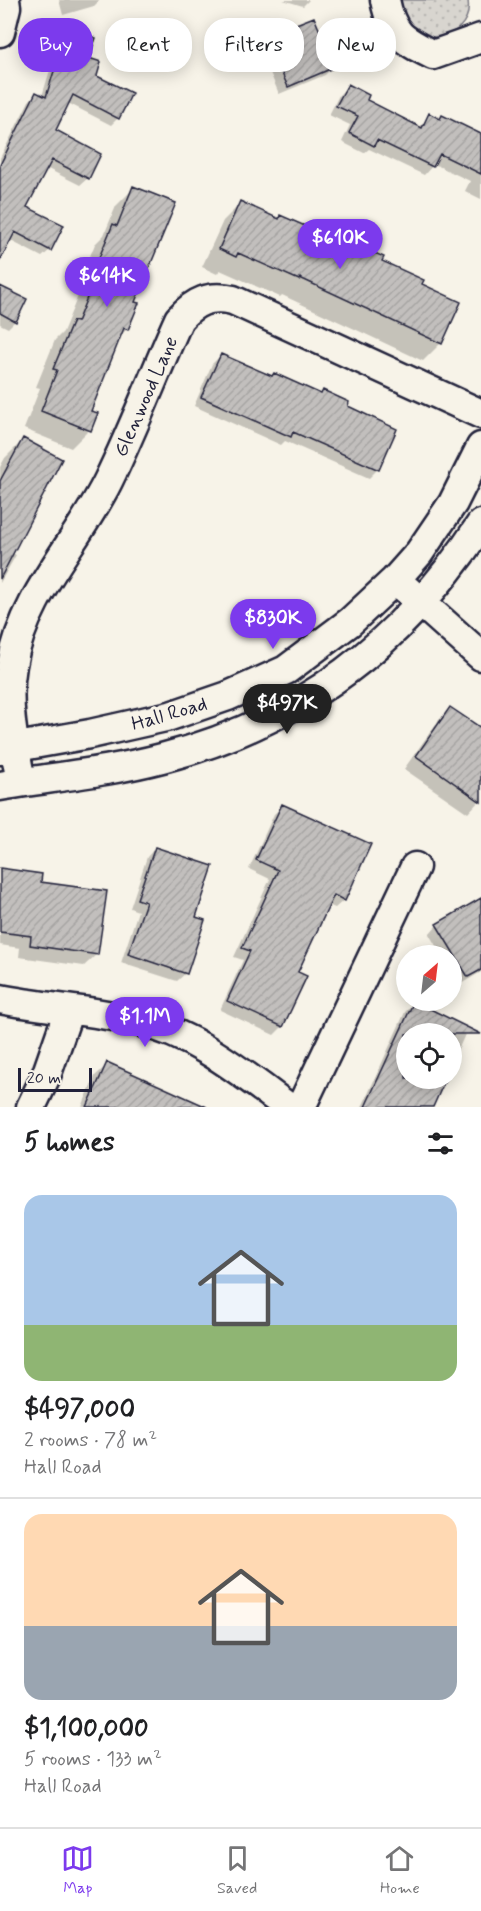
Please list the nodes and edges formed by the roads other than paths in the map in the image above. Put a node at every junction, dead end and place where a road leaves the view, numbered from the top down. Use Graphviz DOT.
graph roads {
  1 [pos="5,0"];
  2 [pos="385,0"];
  3 [pos="0,32"];
  4 [pos="481,38"];
  5 [pos="481,414"];
  6 [pos="481,447"];
  7 [pos="481,524"];
  8 [pos="396,580"];
  9 [pos="422,602"];
  10 [pos="481,656"];
  11 [pos="7,749"];
  12 [pos="10,784"];
  13 [pos="415,867"];
  14 [pos="0,999"];
  15 [pos="69,1010"];
  16 [pos="31,1107"];
  17 [pos="288,1107"];
  18 [pos="301,1107"];
  1 -- 3 [label="street"];
  2 -- 4 [label="street"];
  5 -- 11 [label="street, Glenwood Lane"];
  6 -- 8 [label="street, Hall Road"];
  7 -- 9 [label="street, Hall Road"];
  8 -- 9 [label="street"];
  8 -- 11 [label="street, Hall Road"];
  9 -- 10 [label="street"];
  9 -- 12 [label="street, Hall Road"];
  11 -- 12 [label="street, Glenwood Lane"];
  13 -- 18 [label="street"];
  14 -- 15 [label="street"];
  15 -- 16 [label="street"];
  15 -- 17 [label="street"];
}
